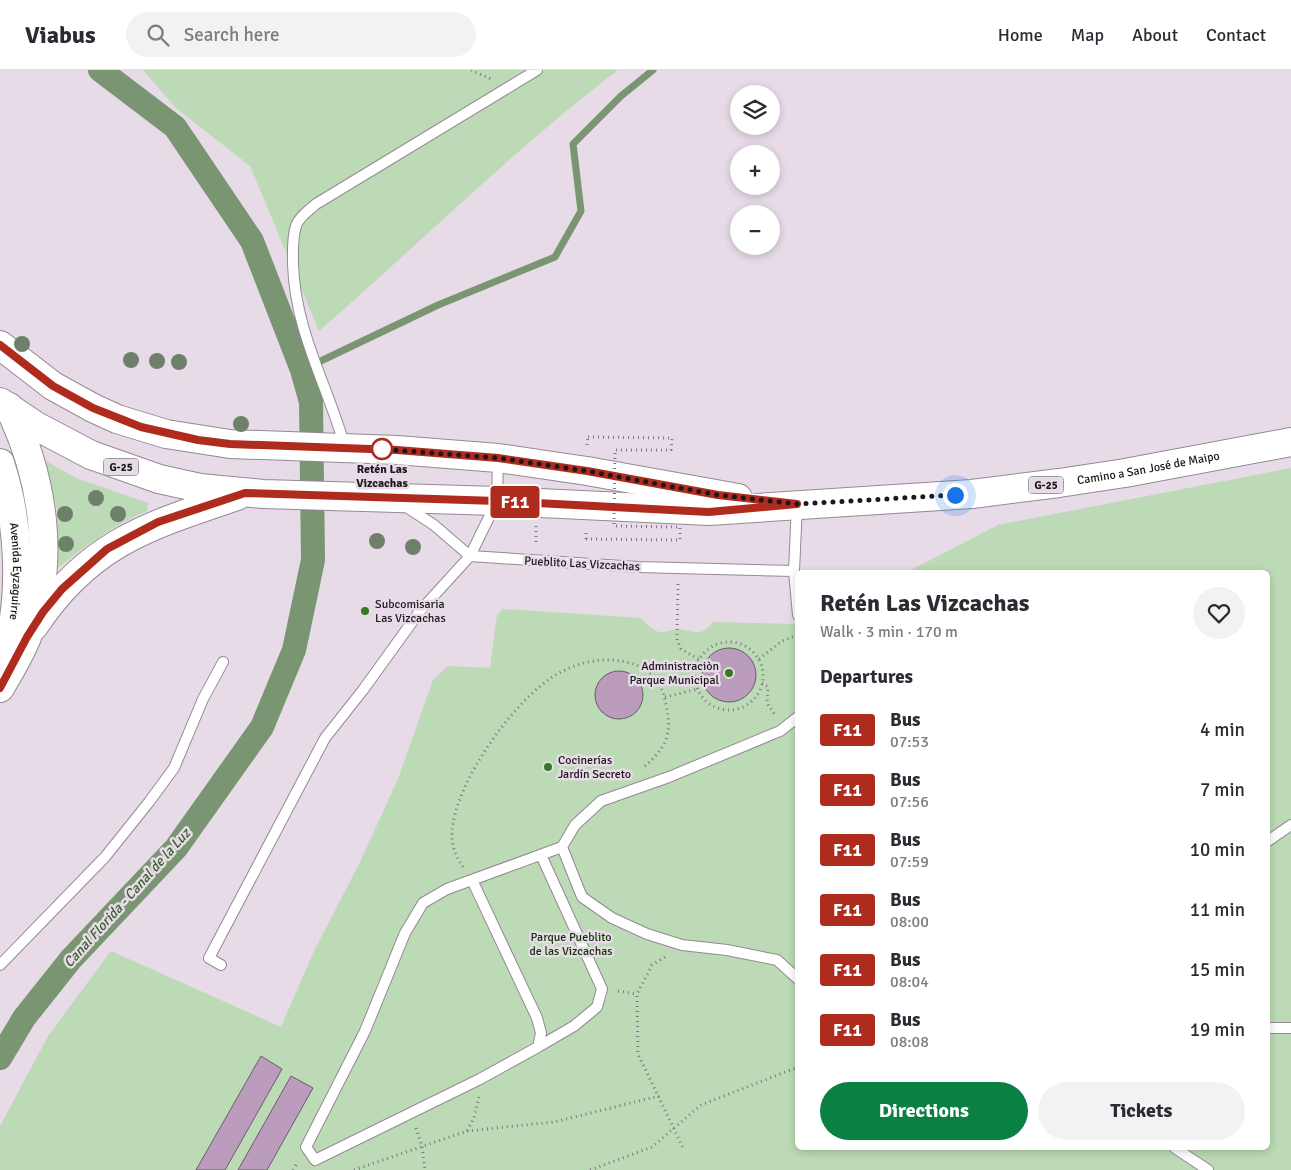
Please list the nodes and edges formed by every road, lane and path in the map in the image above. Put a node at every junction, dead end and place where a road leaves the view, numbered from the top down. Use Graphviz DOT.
graph roads {
  1 [pos="537,70"];
  2 [pos="0,345"];
  3 [pos="3,400"];
  4 [pos="588,437"];
  5 [pos="1291,442"];
  6 [pos="344,448"];
  7 [pos="498,458"];
  8 [pos="0,463"];
  9 [pos="254,494"];
  10 [pos="389,497"];
  11 [pos="497,501"];
  12 [pos="536,503"];
  13 [pos="797,504"];
  14 [pos="586,539"];
  15 [pos="470,556"];
  16 [pos="536,562"];
  17 [pos="678,568"];
  18 [pos="794,571"];
  19 [pos="795,582"];
  20 [pos="795,636"];
  21 [pos="12,642"];
  22 [pos="759,659"];
  23 [pos="700,660"];
  24 [pos="223,662"];
  25 [pos="0,679"];
  26 [pos="762,683"];
  27 [pos="0,688"];
  28 [pos="698,689"];
  29 [pos="665,697"];
  30 [pos="795,719"];
  31 [pos="784,727"];
  32 [pos="641,769"];
  33 [pos="1291,825"];
  34 [pos="1270,839"];
  35 [pos="562,847"];
  36 [pos="541,855"];
  37 [pos="472,880"];
  38 [pos="682,945"];
  39 [pos="221,965"];
  40 [pos="0,966"];
  41 [pos="795,976"];
  42 [pos="1270,1028"];
  43 [pos="1291,1028"];
  44 [pos="538,1047"];
  45 [pos="795,1068"];
  46 [pos="480,1079"];
  47 [pos="659,1096"];
  48 [pos="411,1113"];
  49 [pos="675,1129"];
  50 [pos="467,1131"];
  51 [pos="422,1146"];
  52 [pos="683,1148"];
  53 [pos="1178,1150"];
  54 [pos="354,1170"];
  55 [pos="425,1170"];
  56 [pos="590,1170"];
  57 [pos="1208,1170"];
  1 -- 6 [label="lane"];
  2 -- 6 [label="main road, Camino a San José de Maipo / G-25"];
  3 -- 9 [label="main road, G-25"];
  3 -- 21 [label="main road, Avenida Eyzaguirre"];
  4 -- 14 [label="path, bridge"];
  5 -- 13 [label="main road, Camino a San José de Maipo / G-25"];
  6 -- 7 [label="main road, Camino a San José de Maipo / G-25"];
  7 -- 11 [label="lane"];
  7 -- 13 [label="main road, Camino a San José de Maipo / G-25"];
  8 -- 21 [label="main road, Avenida Eyzaguirre"];
  9 -- 10 [label="main road, Camino a San José de Maipo / G-25"];
  9 -- 21 [label="main road"];
  10 -- 11 [label="main road, Camino a San José de Maipo / G-25"];
  10 -- 15 [label="lane"];
  11 -- 12 [label="main road, Camino a San José de Maipo / G-25"];
  11 -- 15 [label="lane"];
  12 -- 13 [label="main road, Camino a San José de Maipo / G-25"];
  12 -- 16 [label="path"];
  13 -- 18 [label="lane"];
  15 -- 16 [label="lane, Pueblito Las Vizcachas"];
  15 -- 39 [label="lane"];
  16 -- 17 [label="lane, Pueblito Las Vizcachas"];
  17 -- 18 [label="lane, Pueblito Las Vizcachas"];
  17 -- 23 [label="path"];
  18 -- 19 [label="lane"];
  20 -- 22 [label="path"];
  21 -- 25 [label="main road, Avenida Eyzaguirre"];
  21 -- 27 [label="main road, Avenida Eyzaguirre"];
  22 -- 23 [label="path"];
  22 -- 26 [label="path"];
  23 -- 28 [label="path"];
  24 -- 40 [label="lane"];
  26 -- 28 [label="path"];
  26 -- 31 [label="path"];
  28 -- 29 [label="path"];
  29 -- 32 [label="path"];
  29 -- 37 [label="path"];
  30 -- 31 [label="lane"];
  31 -- 35 [label="lane"];
  33 -- 34 [label="lane"];
  35 -- 36 [label="lane"];
  35 -- 38 [label="lane"];
  36 -- 37 [label="lane"];
  36 -- 44 [label="lane"];
  37 -- 44 [label="lane"];
  37 -- 48 [label="lane"];
  38 -- 41 [label="lane"];
  38 -- 47 [label="path"];
  42 -- 43 [label="lane"];
  44 -- 46 [label="lane"];
  45 -- 49 [label="path"];
  46 -- 48 [label="lane"];
  46 -- 50 [label="path"];
  47 -- 49 [label="path"];
  47 -- 50 [label="path"];
  48 -- 51 [label="path"];
  49 -- 52 [label="path"];
  49 -- 56 [label="path"];
  50 -- 51 [label="path"];
  51 -- 54 [label="path"];
  51 -- 55 [label="path"];
  53 -- 57 [label="lane"];
}
